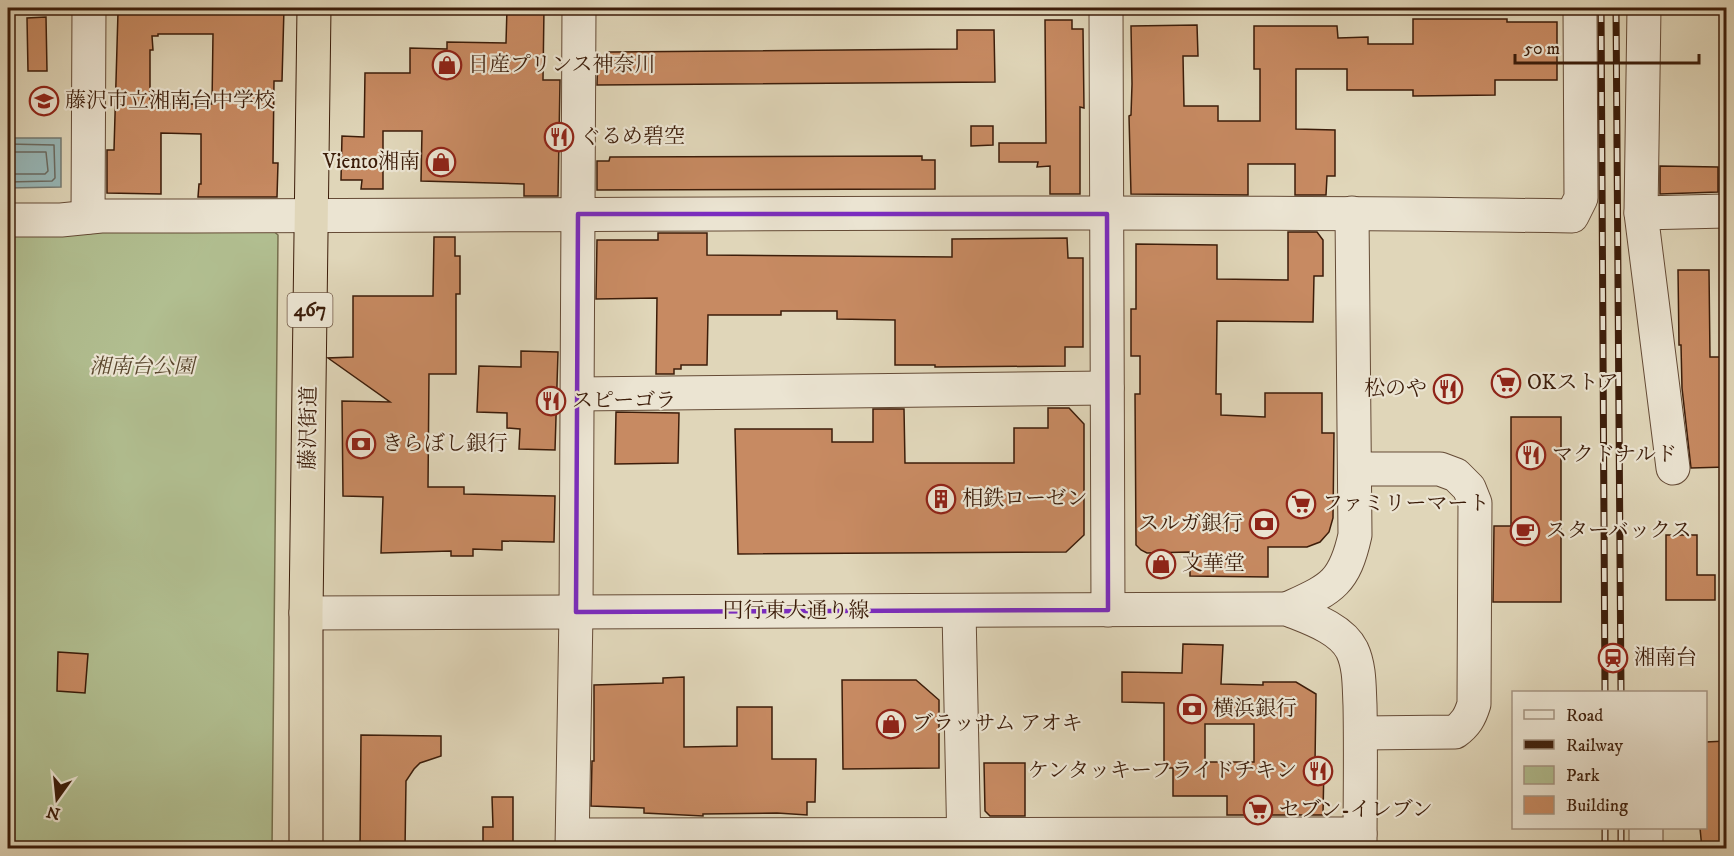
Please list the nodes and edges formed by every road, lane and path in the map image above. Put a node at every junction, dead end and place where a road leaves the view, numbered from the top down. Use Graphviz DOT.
graph roads {
  1 [pos="89,8"];
  2 [pos="314,8"];
  3 [pos="579,8"];
  4 [pos="1106,8"];
  5 [pos="1580,8"];
  6 [pos="1644,8"];
  7 [pos="1726,211"];
  8 [pos="1352,213"];
  9 [pos="1641,213"];
  10 [pos="578,214"];
  11 [pos="1107,214"];
  12 [pos="312,216"];
  13 [pos="88,217"];
  14 [pos="8,220"];
  15 [pos="1107,388"];
  16 [pos="577,394"];
  17 [pos="1672,468"];
  18 [pos="1356,469"];
  19 [pos="1287,609"];
  20 [pos="1108,610"];
  21 [pos="959,611"];
  22 [pos="576,612"];
  23 [pos="306,613"];
  24 [pos="1361,733"];
  25 [pos="1646,829"];
  26 [pos="964,841"];
  27 [pos="1360,841"];
  28 [pos="573,842"];
  29 [pos="306,849"];
  30 [pos="1646,849"];
  1 -- 13 [label="street"];
  2 -- 12 [label="highway, 藤沢街道 / 467"];
  3 -- 10 [label="street"];
  4 -- 11 [label="street"];
  5 -- 8 [label="street"];
  6 -- 9 [label="street"];
  7 -- 9 [label="street"];
  8 -- 11 [label="street"];
  8 -- 18 [label="street"];
  9 -- 17 [label="street"];
  10 -- 11 [label="street"];
  10 -- 12 [label="street"];
  10 -- 16 [label="street"];
  11 -- 15 [label="street"];
  12 -- 13 [label="street"];
  12 -- 23 [label="highway, 藤沢街道 / 467"];
  13 -- 14 [label="street"];
  15 -- 16 [label="street"];
  15 -- 20 [label="street"];
  16 -- 22 [label="street"];
  18 -- 19 [label="street"];
  18 -- 24 [label="street"];
  19 -- 20 [label="street, 円行東大通り線"];
  19 -- 24 [label="street"];
  20 -- 21 [label="street, 円行東大通り線"];
  21 -- 22 [label="street, 円行東大通り線"];
  21 -- 26 [label="street"];
  22 -- 23 [label="street, 円行東大通り線"];
  22 -- 28 [label="street"];
  23 -- 29 [label="highway, 藤沢街道 / 467"];
  24 -- 27 [label="street"];
  25 -- 30 [label="street"];
  26 -- 27 [label="street"];
  26 -- 28 [label="street"];
}
